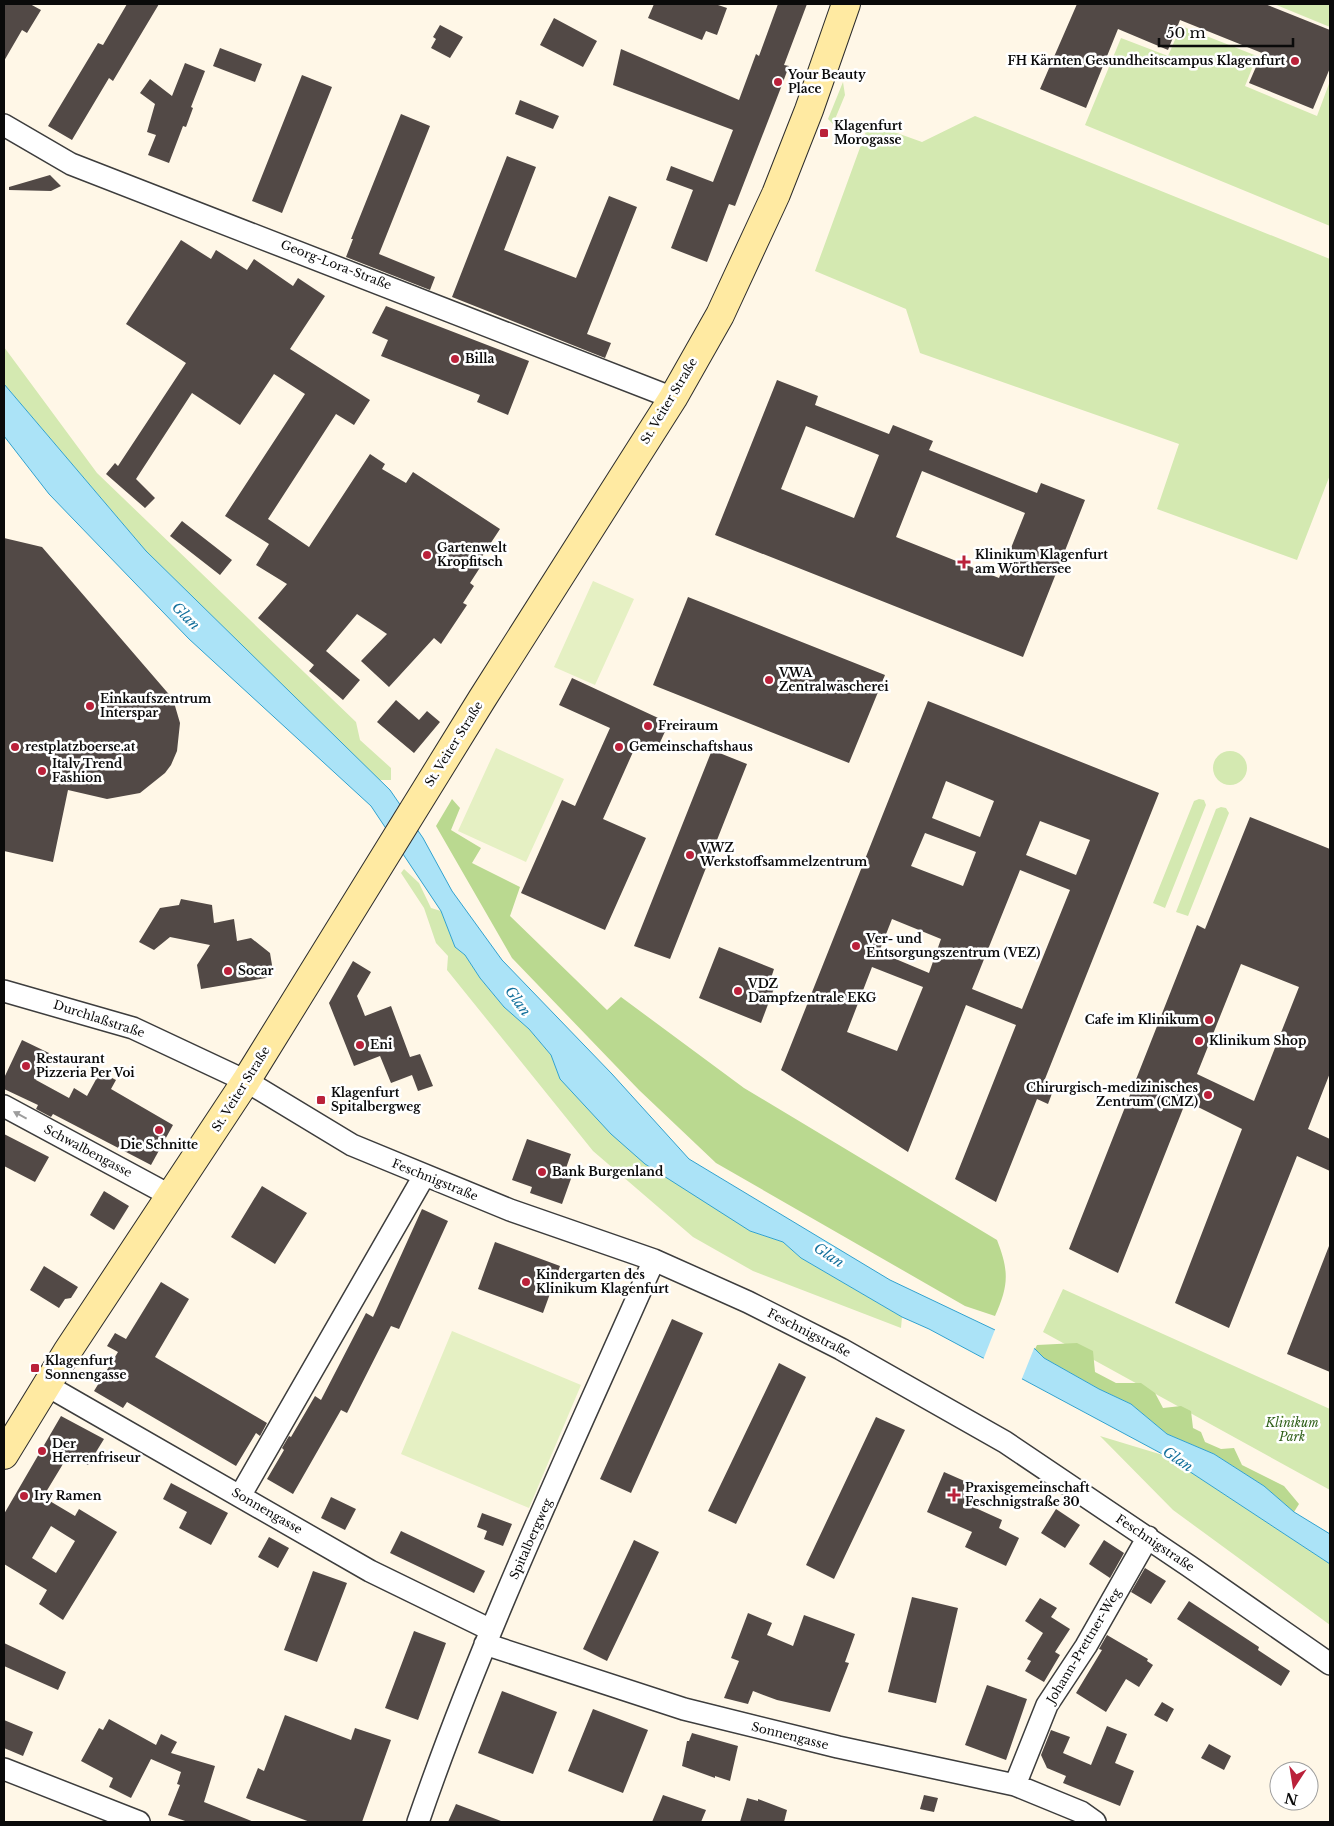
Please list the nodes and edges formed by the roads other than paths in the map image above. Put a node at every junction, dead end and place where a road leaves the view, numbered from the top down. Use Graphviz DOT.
graph roads {
  1 [pos="846,4"];
  2 [pos="4,125"];
  3 [pos="673,398"];
  4 [pos="4,991"];
  5 [pos="246,1081"];
  6 [pos="4,1106"];
  7 [pos="424,1176"];
  8 [pos="171,1196"];
  9 [pos="654,1260"];
  10 [pos="46,1385"];
  11 [pos="4,1455"];
  12 [pos="240,1496"];
  13 [pos="1148,1537"];
  14 [pos="488,1637"];
  15 [pos="1330,1664"];
  16 [pos="4,1769"];
  17 [pos="1015,1785"];
  18 [pos="140,1822"];
  19 [pos="418,1822"];
  20 [pos="1095,1822"];
  1 -- 3 [label="main road, St. Veiter Straße"];
  2 -- 3 [label="street, Georg-Lora-Straße"];
  3 -- 5 [label="main road, St. Veiter Straße"];
  4 -- 5 [label="street, Durchlaßstraße"];
  5 -- 7 [label="street, Feschnigstraße"];
  5 -- 8 [label="main road, St. Veiter Straße"];
  8 -- 6 [label="street, Schwalbengasse, one-way"];
  7 -- 9 [label="street, Feschnigstraße"];
  7 -- 12 [label="street"];
  8 -- 10 [label="main road, St. Veiter Straße"];
  9 -- 13 [label="street, Feschnigstraße"];
  9 -- 14 [label="street, Spitalbergweg"];
  10 -- 11 [label="main road, St. Veiter Straße"];
  10 -- 12 [label="street, Sonnengasse"];
  12 -- 14 [label="street, Sonnengasse"];
  13 -- 15 [label="street, Feschnigstraße"];
  13 -- 17 [label="street, Johann-Prettner-Weg"];
  14 -- 17 [label="street, Sonnengasse"];
  14 -- 19 [label="street, Spitalbergweg"];
  16 -- 18 [label="street"];
  17 -- 20 [label="street, Sonnengasse"];
}
